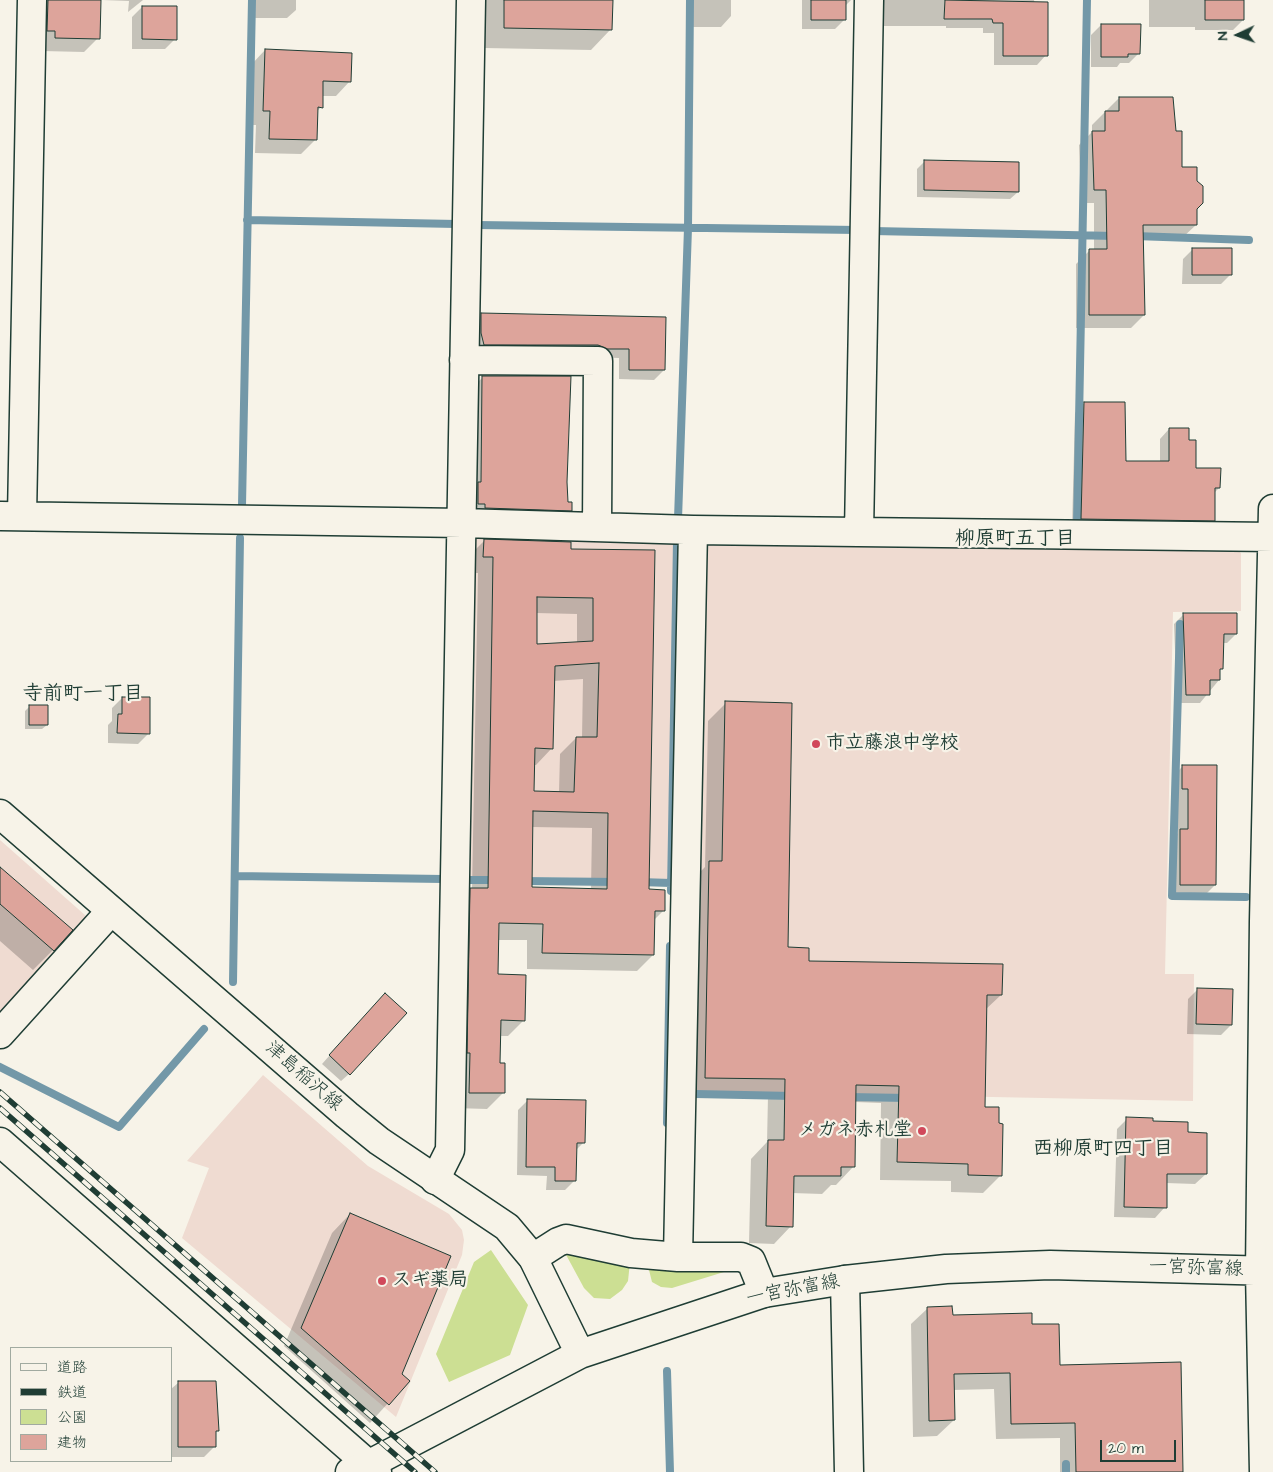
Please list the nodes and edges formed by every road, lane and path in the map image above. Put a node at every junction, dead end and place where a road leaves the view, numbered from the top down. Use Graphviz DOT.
graph roads {
  1 [pos="32,0"];
  2 [pos="471,0"];
  3 [pos="869,0"];
  4 [pos="464,360"];
  5 [pos="1273,509"];
  6 [pos="11,516"];
  7 [pos="462,523"];
  8 [pos="598,527"];
  9 [pos="693,530"];
  10 [pos="860,532"];
  11 [pos="1273,537"];
  12 [pos="0,814"];
  13 [pos="111,911"];
  14 [pos="0,1034"];
  15 [pos="0,1142"];
  16 [pos="435,1180"];
  17 [pos="678,1257"];
  18 [pos="533,1258"];
  19 [pos="1267,1271"];
  20 [pos="845,1280"];
  21 [pos="764,1293"];
  22 [pos="580,1354"];
  23 [pos="365,1470"];
  24 [pos="849,1472"];
  25 [pos="1264,1472"];
  1 -- 6 [label="street"];
  2 -- 4 [label="street"];
  3 -- 10 [label="street"];
  4 -- 7 [label="street"];
  4 -- 8 [label="street"];
  5 -- 11 [label="street"];
  6 -- 7 [label="street"];
  7 -- 8 [label="street"];
  7 -- 16 [label="street"];
  8 -- 9 [label="street"];
  9 -- 10 [label="street"];
  9 -- 17 [label="street"];
  10 -- 11 [label="street"];
  11 -- 19 [label="street"];
  12 -- 13 [label="street, 津島稲沢線"];
  13 -- 14 [label="street"];
  13 -- 16 [label="street, 津島稲沢線"];
  15 -- 23 [label="street"];
  16 -- 18 [label="street, 津島稲沢線"];
  17 -- 18 [label="street"];
  17 -- 21 [label="street"];
  18 -- 22 [label="street, 津島稲沢線"];
  19 -- 20 [label="street, 一宮弥富線"];
  19 -- 25 [label="street"];
  20 -- 21 [label="street, 一宮弥富線"];
  20 -- 24 [label="street"];
  21 -- 22 [label="street, 一宮弥富線"];
  22 -- 23 [label="street, 一宮弥富線"];
}
